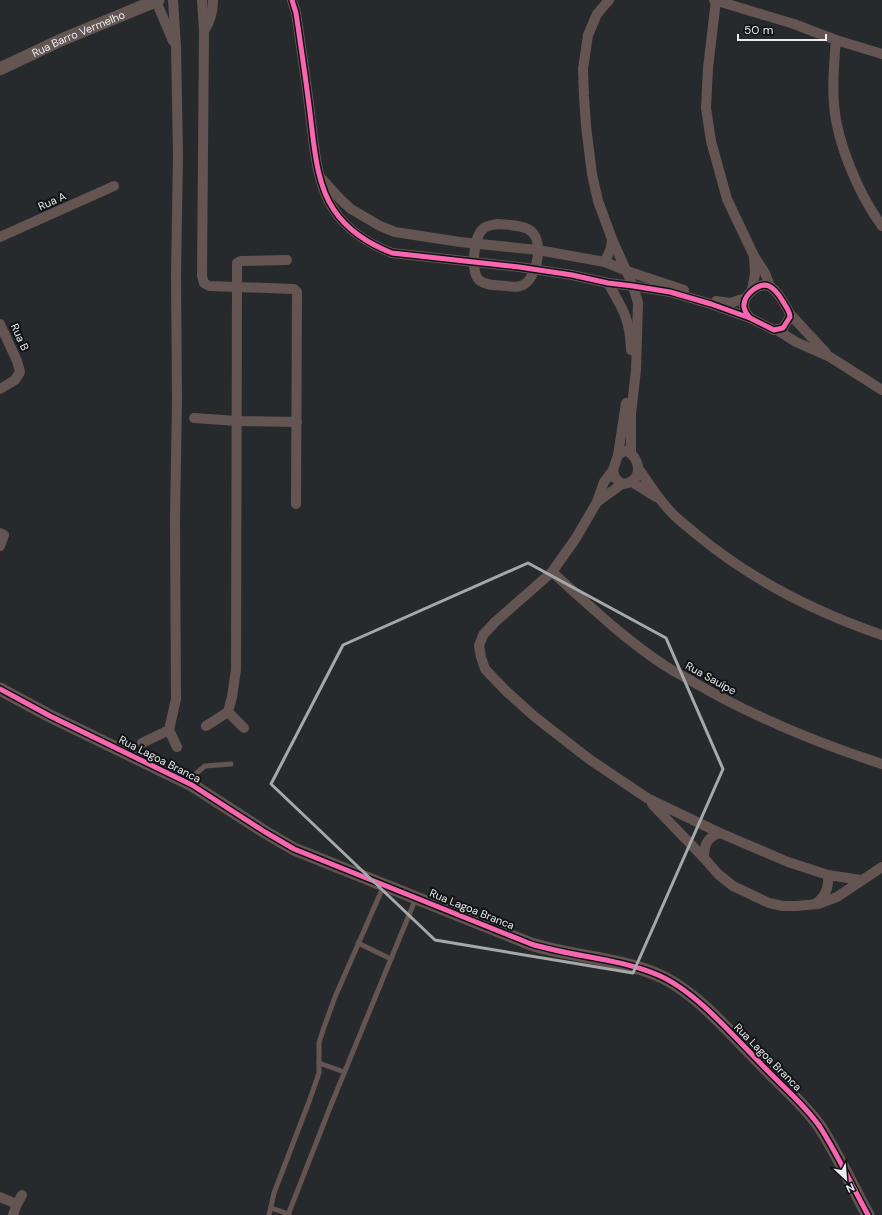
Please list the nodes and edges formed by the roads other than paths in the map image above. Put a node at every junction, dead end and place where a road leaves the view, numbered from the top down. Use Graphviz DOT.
graph roads {
  1 [pos="173,0"];
  2 [pos="202,0"];
  3 [pos="213,0"];
  4 [pos="292,0"];
  5 [pos="298,0"];
  6 [pos="609,0"];
  7 [pos="715,0"];
  8 [pos="157,1"];
  9 [pos="296,13"];
  10 [pos="204,31"];
  11 [pos="836,40"];
  12 [pos="176,47"];
  13 [pos="882,54"];
  14 [pos="0,69"];
  15 [pos="321,177"];
  16 [pos="114,186"];
  17 [pos="882,226"];
  18 [pos="0,237"];
  19 [pos="612,240"];
  20 [pos="477,243"];
  21 [pos="538,250"];
  22 [pos="754,256"];
  23 [pos="287,260"];
  24 [pos="474,262"];
  25 [pos="605,262"];
  26 [pos="535,270"];
  27 [pos="627,272"];
  28 [pos="608,283"];
  29 [pos="633,286"];
  30 [pos="770,286"];
  31 [pos="238,287"];
  32 [pos="689,294"];
  33 [pos="749,294"];
  34 [pos="790,314"];
  35 [pos="750,318"];
  36 [pos="0,324"];
  37 [pos="777,330"];
  38 [pos="830,357"];
  39 [pos="0,389"];
  40 [pos="882,390"];
  41 [pos="194,418"];
  42 [pos="237,421"];
  43 [pos="297,422"];
  44 [pos="631,453"];
  45 [pos="618,455"];
  46 [pos="638,468"];
  47 [pos="613,470"];
  48 [pos="627,483"];
  49 [pos="658,498"];
  50 [pos="597,502"];
  51 [pos="296,504"];
  52 [pos="0,533"];
  53 [pos="0,546"];
  54 [pos="552,572"];
  55 [pos="882,635"];
  56 [pos="0,689"];
  57 [pos="228,712"];
  58 [pos="206,726"];
  59 [pos="244,728"];
  60 [pos="169,730"];
  61 [pos="142,743"];
  62 [pos="177,748"];
  63 [pos="231,764"];
  64 [pos="882,764"];
  65 [pos="192,785"];
  66 [pos="647,798"];
  67 [pos="720,833"];
  68 [pos="704,858"];
  69 [pos="882,867"];
  70 [pos="828,875"];
  71 [pos="861,880"];
  72 [pos="384,884"];
  73 [pos="416,897"];
  74 [pos="813,905"];
  75 [pos="358,943"];
  76 [pos="391,959"];
  77 [pos="319,1063"];
  78 [pos="344,1072"];
  79 [pos="22,1195"];
  80 [pos="0,1197"];
  81 [pos="17,1204"];
  82 [pos="271,1208"];
  83 [pos="289,1214"];
  84 [pos="13,1215"];
  85 [pos="269,1215"];
  86 [pos="868,1215"];
  1 -- 12 [label="street"];
  2 -- 10 [label="street"];
  3 -- 10 [label="street"];
  4 -- 9 [label="street"];
  5 -- 9 [label="street"];
  6 -- 19 [label="street"];
  7 -- 11 [label="street"];
  7 -- 22 [label="street"];
  8 -- 12 [label="street"];
  8 -- 14 [label="street, Rua Barro Vermelho"];
  9 -- 15 [label="street"];
  10 -- 31 [label="street"];
  11 -- 13 [label="street"];
  11 -- 17 [label="street"];
  12 -- 60 [label="street"];
  15 -- 20 [label="street"];
  15 -- 24 [label="street"];
  16 -- 18 [label="street, Rua A"];
  19 -- 25 [label="street"];
  19 -- 27 [label="street"];
  20 -- 21 [label="street"];
  20 -- 21 [label="street"];
  20 -- 24 [label="street"];
  21 -- 25 [label="street"];
  21 -- 26 [label="street"];
  22 -- 30 [label="street"];
  22 -- 33 [label="street"];
  23 -- 31 [label="street"];
  24 -- 26 [label="street"];
  24 -- 26 [label="street"];
  25 -- 27 [label="street"];
  26 -- 28 [label="street"];
  27 -- 29 [label="street"];
  27 -- 32 [label="street"];
  28 -- 29 [label="street"];
  28 -- 45 [label="street"];
  29 -- 32 [label="street"];
  29 -- 44 [label="street"];
  30 -- 33 [label="street"];
  30 -- 34 [label="street"];
  31 -- 42 [label="street"];
  31 -- 43 [label="street"];
  32 -- 33 [label="street"];
  32 -- 35 [label="street"];
  33 -- 35 [label="street"];
  34 -- 37 [label="street"];
  34 -- 38 [label="street"];
  35 -- 37 [label="street"];
  36 -- 39 [label="street, Rua B"];
  37 -- 38 [label="street"];
  38 -- 40 [label="street"];
  41 -- 42 [label="street"];
  42 -- 43 [label="street"];
  42 -- 57 [label="street"];
  43 -- 51 [label="street"];
  44 -- 45 [label="street"];
  44 -- 46 [label="street"];
  45 -- 47 [label="street"];
  46 -- 48 [label="street"];
  46 -- 49 [label="street"];
  47 -- 48 [label="street"];
  47 -- 50 [label="street"];
  48 -- 49 [label="street"];
  48 -- 50 [label="street"];
  49 -- 55 [label="street"];
  50 -- 54 [label="street"];
  52 -- 53 [label="street"];
  54 -- 64 [label="street, Rua Sauípe"];
  54 -- 66 [label="street"];
  56 -- 65 [label="street, Rua Lagoa Branca"];
  57 -- 58 [label="street"];
  57 -- 59 [label="street"];
  60 -- 61 [label="street"];
  60 -- 62 [label="street"];
  63 -- 65 [label="lane"];
  65 -- 72 [label="street, Rua Lagoa Branca"];
  66 -- 67 [label="street"];
  66 -- 68 [label="street"];
  67 -- 68 [label="street"];
  67 -- 70 [label="street"];
  68 -- 74 [label="street"];
  69 -- 71 [label="street"];
  70 -- 71 [label="street"];
  70 -- 74 [label="street"];
  71 -- 74 [label="street"];
  72 -- 73 [label="street, Rua Lagoa Branca"];
  72 -- 75 [label="lane"];
  73 -- 76 [label="lane"];
  73 -- 86 [label="street, Rua Lagoa Branca"];
  75 -- 76 [label="lane"];
  75 -- 77 [label="lane"];
  76 -- 78 [label="lane"];
  77 -- 78 [label="lane"];
  77 -- 82 [label="lane"];
  78 -- 83 [label="lane"];
  79 -- 81 [label="street"];
  80 -- 81 [label="street"];
  81 -- 84 [label="street"];
  82 -- 83 [label="lane"];
  82 -- 85 [label="lane"];
}
